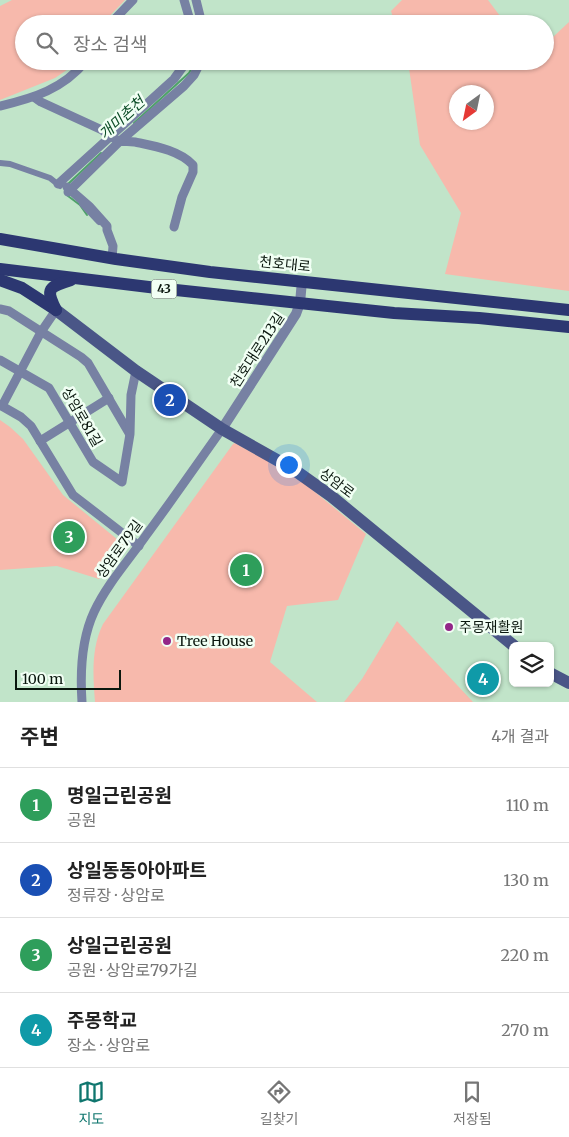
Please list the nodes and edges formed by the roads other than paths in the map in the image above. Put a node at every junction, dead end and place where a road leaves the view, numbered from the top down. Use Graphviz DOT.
graph roads {
  1 [pos="133,0"];
  2 [pos="184,0"];
  3 [pos="196,0"];
  4 [pos="119,15"];
  5 [pos="188,15"];
  6 [pos="200,15"];
  7 [pos="79,70"];
  8 [pos="180,70"];
  9 [pos="196,70"];
  10 [pos="34,97"];
  11 [pos="0,106"];
  12 [pos="111,137"];
  13 [pos="120,141"];
  14 [pos="0,163"];
  15 [pos="65,187"];
  16 [pos="174,227"];
  17 [pos="0,239"];
  18 [pos="112,259"];
  19 [pos="0,270"];
  20 [pos="77,279"];
  21 [pos="0,280"];
  22 [pos="302,281"];
  23 [pos="300,303"];
  24 [pos="0,308"];
  25 [pos="56,310"];
  26 [pos="569,310"];
  27 [pos="569,327"];
  28 [pos="41,332"];
  29 [pos="0,360"];
  30 [pos="20,371"];
  31 [pos="136,371"];
  32 [pos="109,398"];
  33 [pos="1,405"];
  34 [pos="70,422"];
  35 [pos="222,429"];
  36 [pos="130,434"];
  37 [pos="40,441"];
  38 [pos="139,546"];
  39 [pos="509,642"];
  40 [pos="554,675"];
  41 [pos="569,683"];
  42 [pos="82,702"];
  1 -- 4 [label="street"];
  2 -- 5 [label="street"];
  3 -- 6 [label="street"];
  7 -- 10 [label="street"];
  8 -- 12 [label="street"];
  9 -- 13 [label="street"];
  10 -- 11 [label="street"];
  10 -- 12 [label="street"];
  12 -- 13 [label="street"];
  12 -- 15 [label="street"];
  13 -- 15 [label="street"];
  13 -- 16 [label="street"];
  14 -- 15 [label="street"];
  15 -- 18 [label="street"];
  17 -- 18 [label="main road, 천호대로 / 43"];
  18 -- 22 [label="main road, 천호대로 / 43"];
  19 -- 20 [label="main road, 43"];
  20 -- 23 [label="main road, 43"];
  20 -- 25 [label="main road"];
  21 -- 25 [label="main road"];
  22 -- 23 [label="street, 천호대로213길"];
  22 -- 26 [label="main road, 천호대로 / 43"];
  23 -- 27 [label="main road, 43"];
  23 -- 35 [label="street, 천호대로213길"];
  24 -- 28 [label="street"];
  25 -- 28 [label="street"];
  25 -- 31 [label="main road, 상암로"];
  28 -- 30 [label="street"];
  28 -- 32 [label="street"];
  29 -- 30 [label="street, 상암로81길"];
  30 -- 33 [label="street"];
  30 -- 34 [label="street, 상암로81길"];
  31 -- 35 [label="main road, 상암로"];
  31 -- 36 [label="street, 상암로81길"];
  32 -- 34 [label="street"];
  32 -- 36 [label="street"];
  33 -- 37 [label="street"];
  34 -- 36 [label="street, 상암로81길"];
  34 -- 37 [label="street"];
  35 -- 38 [label="street, 상암로79길"];
  35 -- 39 [label="main road, 상암로"];
  37 -- 38 [label="street"];
  38 -- 42 [label="street, 상암로79길"];
  40 -- 41 [label="main road"];
}
